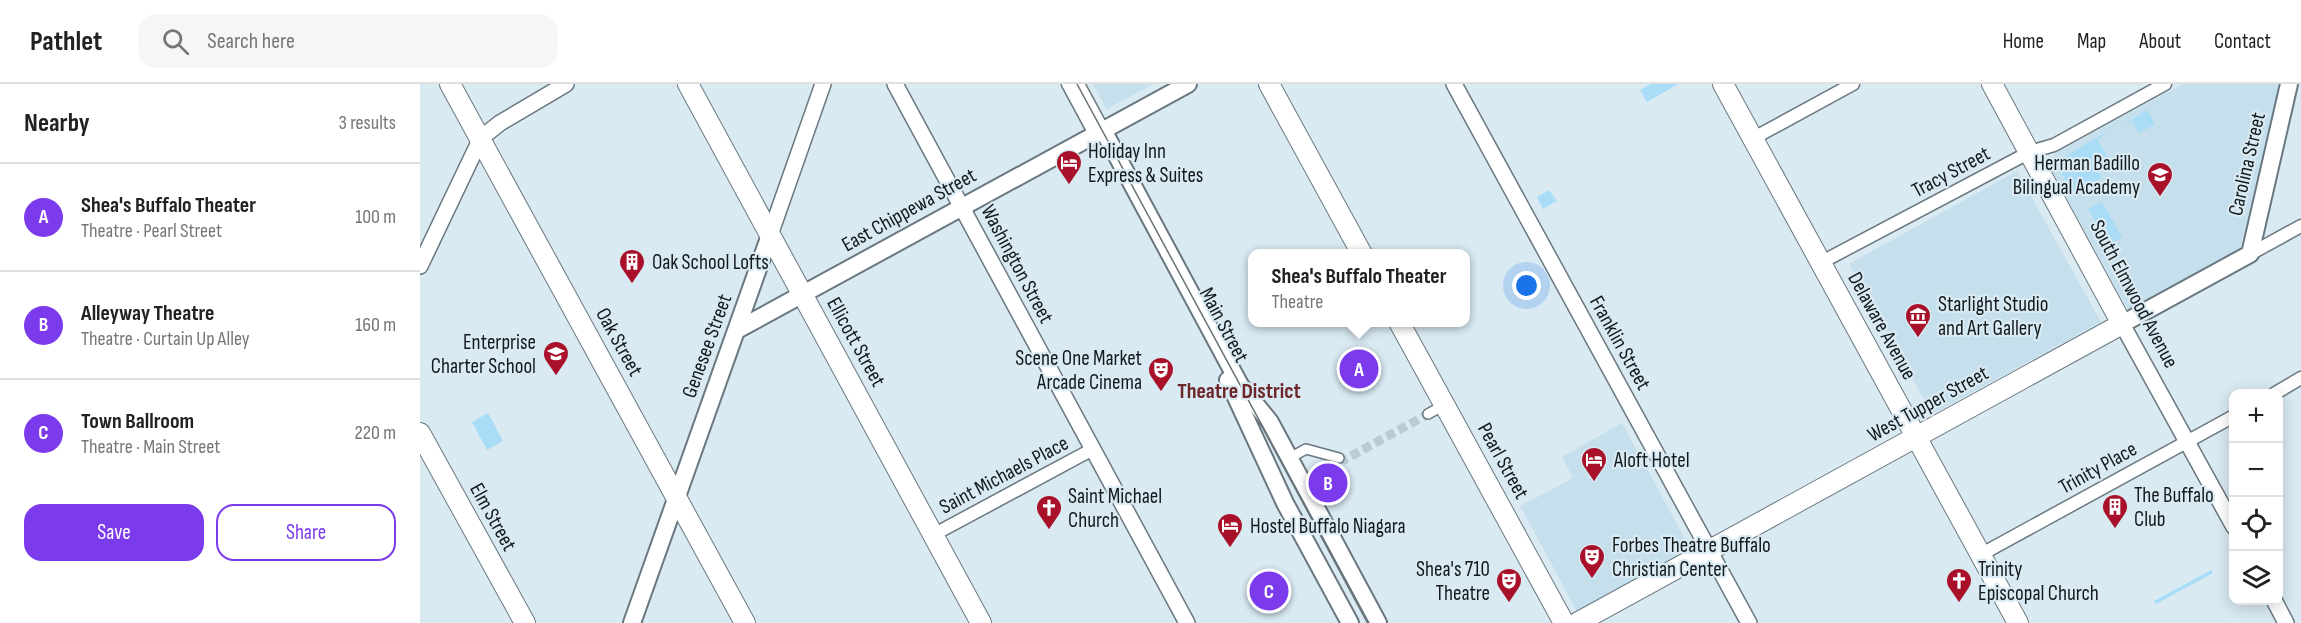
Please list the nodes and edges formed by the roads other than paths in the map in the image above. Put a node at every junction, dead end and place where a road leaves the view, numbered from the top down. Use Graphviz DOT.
graph roads {
  1 [pos="450,84"];
  2 [pos="566,84"];
  3 [pos="688,84"];
  4 [pos="823,84"];
  5 [pos="895,84"];
  6 [pos="1068,84"];
  7 [pos="1078,84"];
  8 [pos="1188,84"];
  9 [pos="1269,84"];
  10 [pos="1454,84"];
  11 [pos="1722,84"];
  12 [pos="1853,84"];
  13 [pos="1992,84"];
  14 [pos="2165,84"];
  15 [pos="2289,84"];
  16 [pos="1100,131"];
  17 [pos="481,138"];
  18 [pos="1752,139"];
  19 [pos="2030,152"];
  20 [pos="962,207"];
  21 [pos="2301,226"];
  22 [pos="770,235"];
  23 [pos="1359,249"];
  24 [pos="2250,254"];
  25 [pos="1820,263"];
  26 [pos="420,266"];
  27 [pos="802,294"];
  28 [pos="2122,324"];
  29 [pos="1401,327"];
  30 [pos="737,330"];
  31 [pos="2301,378"];
  32 [pos="2281,389"];
  33 [pos="2229,419"];
  34 [pos="420,433"];
  35 [pos="1916,438"];
  36 [pos="2187,442"];
  37 [pos="1093,449"];
  38 [pos="1297,454"];
  39 [pos="1339,458"];
  40 [pos="677,496"];
  41 [pos="2229,518"];
  42 [pos="933,535"];
  43 [pos="1709,550"];
  44 [pos="1980,555"];
  45 [pos="2277,605"];
  46 [pos="525,623"];
  47 [pos="632,623"];
  48 [pos="745,623"];
  49 [pos="981,623"];
  50 [pos="1187,623"];
  51 [pos="1350,623"];
  52 [pos="1378,623"];
  53 [pos="1564,623"];
  54 [pos="1577,623"];
  55 [pos="1749,623"];
  56 [pos="2018,623"];
  57 [pos="2286,623"];
  1 -- 17 [label="main road, Oak Street"];
  2 -- 17 [label="street"];
  3 -- 22 [label="main road, Ellicott Street"];
  4 -- 22 [label="street, Genesee Street"];
  5 -- 20 [label="street, Washington Street"];
  6 -- 16 [label="street, Main Street"];
  7 -- 16 [label="street, Main Street"];
  8 -- 16 [label="main road, East Chippewa Street"];
  9 -- 23 [label="main road"];
  10 -- 43 [label="street, Franklin Street"];
  11 -- 18 [label="main road, Delaware Avenue"];
  12 -- 18 [label="street"];
  13 -- 19 [label="main road, South Elmwood Avenue"];
  14 -- 19 [label="street, Tracy Street"];
  15 -- 24 [label="main road, Carolina Street"];
  16 -- 20 [label="main road, East Chippewa Street"];
  16 -- 51 [label="main road, Main Street"];
  16 -- 52 [label="main road, Main Street"];
  17 -- 26 [label="street"];
  17 -- 40 [label="main road, Oak Street"];
  18 -- 25 [label="main road, Delaware Avenue"];
  19 -- 25 [label="street, Tracy Street"];
  19 -- 28 [label="main road, South Elmwood Avenue"];
  20 -- 27 [label="main road, East Chippewa Street"];
  20 -- 37 [label="street, Washington Street"];
  21 -- 24 [label="street, West Tupper Street"];
  22 -- 27 [label="main road, Ellicott Street"];
  22 -- 30 [label="main road, Genesee Street"];
  24 -- 28 [label="main road, West Tupper Street"];
  25 -- 35 [label="main road, Delaware Avenue"];
  27 -- 30 [label="main road, East Chippewa Street"];
  27 -- 42 [label="main road, Ellicott Street"];
  28 -- 35 [label="main road, West Tupper Street"];
  28 -- 36 [label="street, South Elmwood Avenue"];
  29 -- 53 [label="main road, Pearl Street"];
  30 -- 40 [label="main road, Genesee Street"];
  31 -- 32 [label="street"];
  33 -- 36 [label="street, Trinity Place"];
  34 -- 46 [label="main road, Elm Street"];
  35 -- 43 [label="main road, West Tupper Street"];
  35 -- 44 [label="main road, Delaware Avenue"];
  36 -- 41 [label="street, South Elmwood Avenue"];
  36 -- 44 [label="street, Trinity Place"];
  37 -- 42 [label="street, Saint Michaels Place"];
  37 -- 50 [label="street, Washington Street"];
  38 -- 39 [label="street"];
  40 -- 47 [label="main road, Genesee Street"];
  40 -- 48 [label="main road, Oak Street"];
  42 -- 49 [label="main road, Ellicott Street"];
  43 -- 54 [label="main road, West Tupper Street"];
  43 -- 55 [label="street, Franklin Street"];
  44 -- 56 [label="main road, Delaware Avenue"];
  45 -- 57 [label="street"];
}
